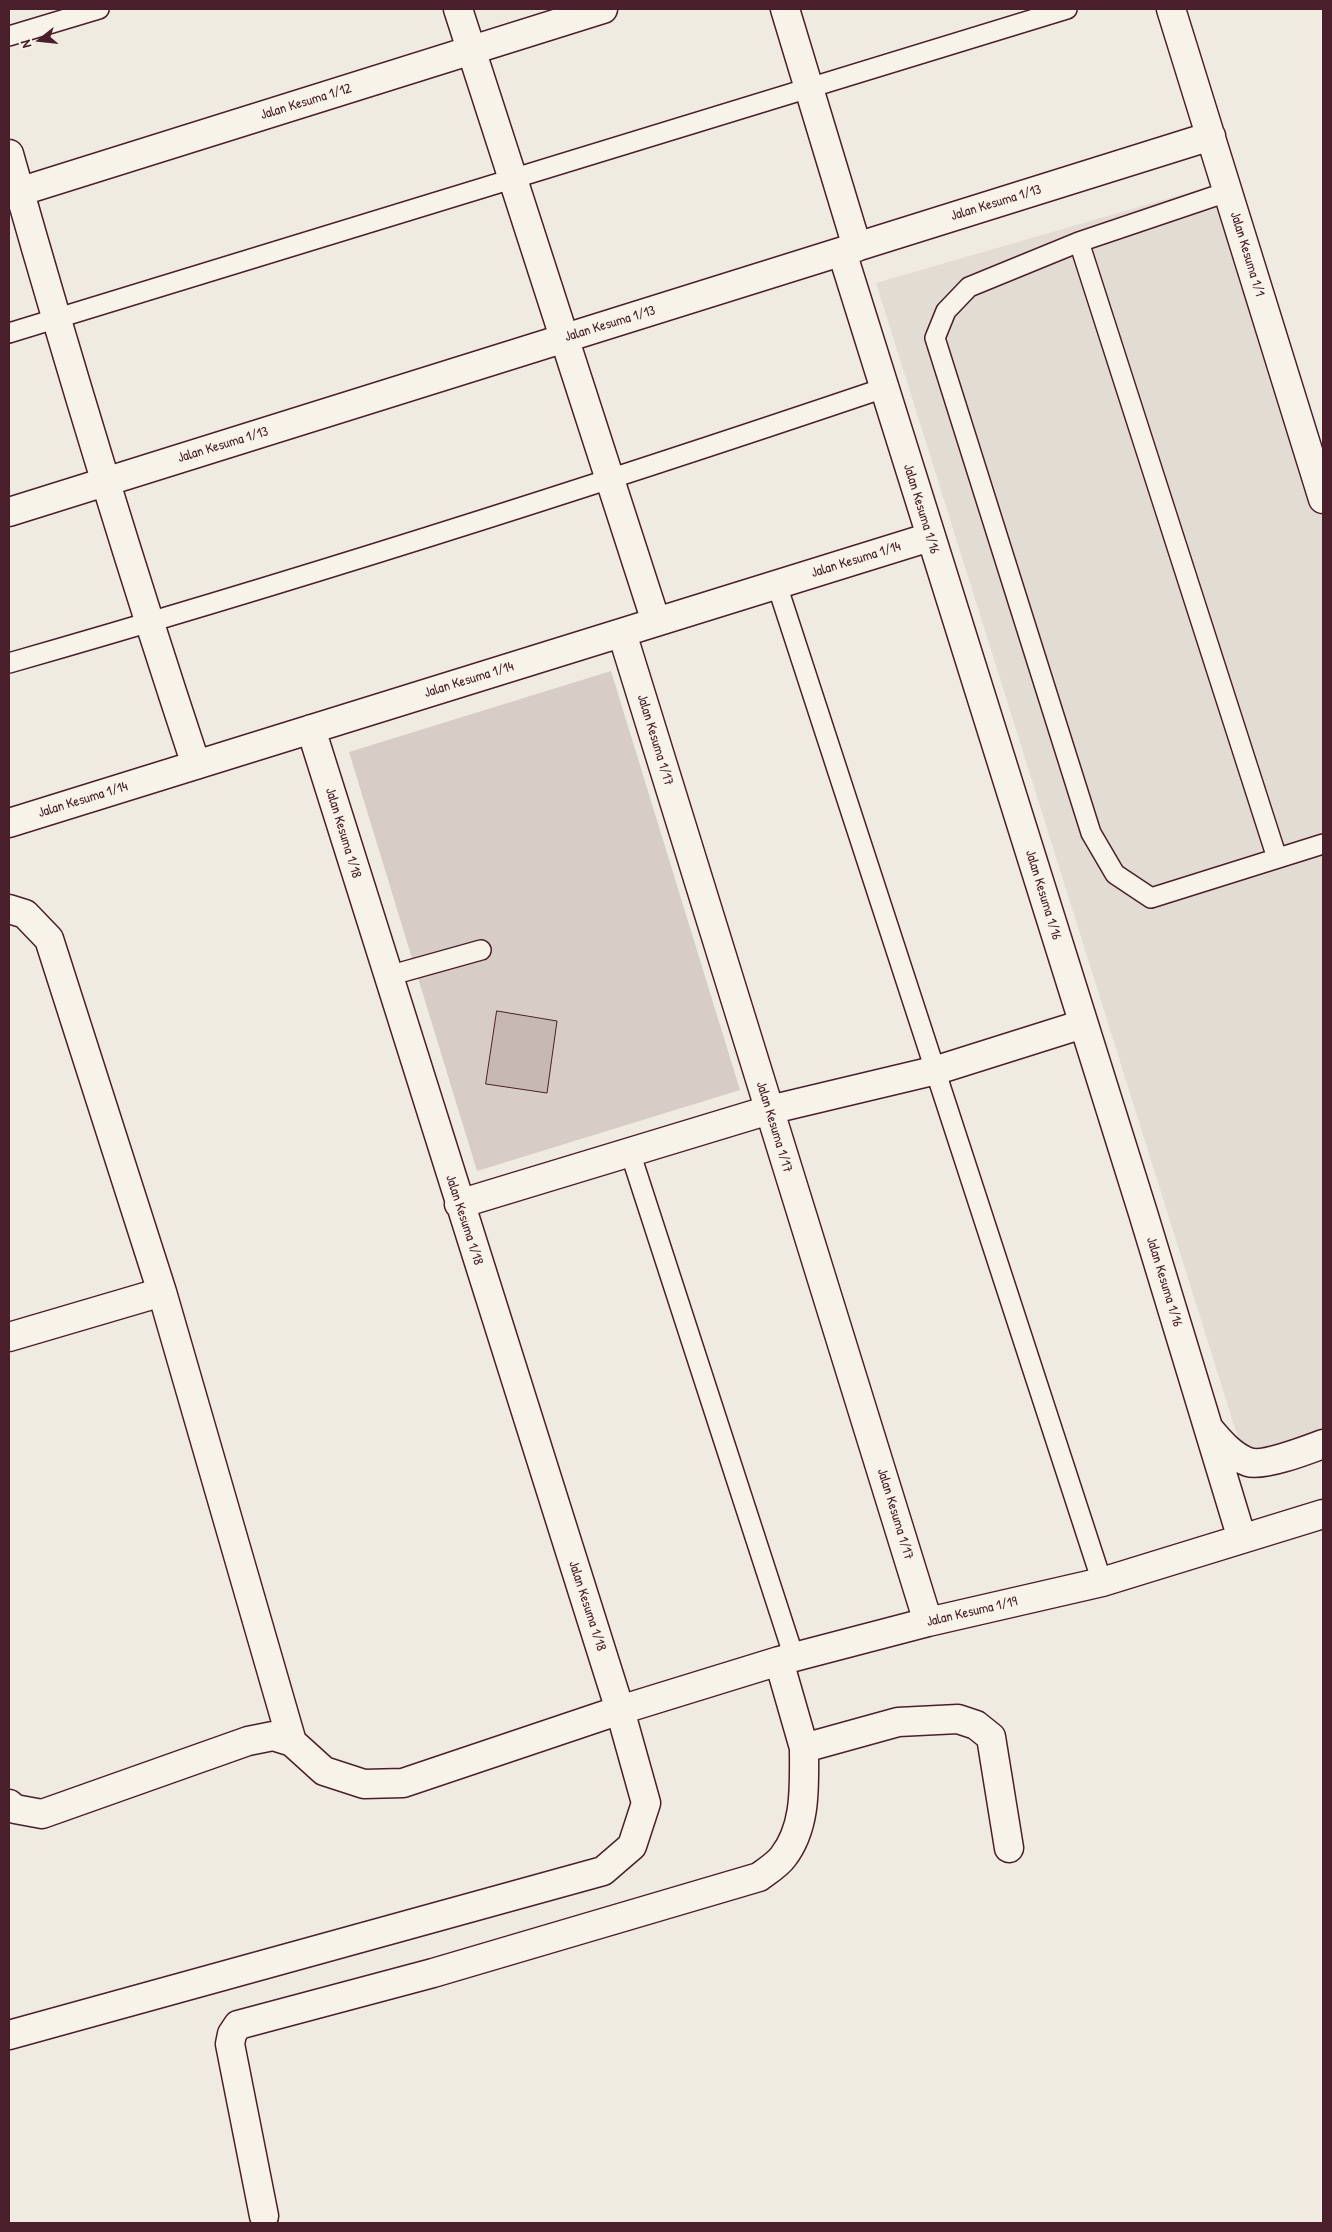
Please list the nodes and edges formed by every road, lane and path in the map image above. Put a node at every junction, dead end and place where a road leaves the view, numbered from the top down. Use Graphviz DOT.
graph roads {
  1 [pos="99,9"];
  2 [pos="458,9"];
  3 [pos="604,9"];
  4 [pos="785,9"];
  5 [pos="1067,9"];
  6 [pos="1171,9"];
  7 [pos="9,36"];
  8 [pos="471,50"];
  9 [pos="809,89"];
  10 [pos="1211,136"];
  11 [pos="9,154"];
  12 [pos="512,177"];
  13 [pos="1227,192"];
  14 [pos="14,193"];
  15 [pos="1079,242"];
  16 [pos="850,249"];
  17 [pos="57,318"];
  18 [pos="9,333"];
  19 [pos="564,338"];
  20 [pos="884,388"];
  21 [pos="610,480"];
  22 [pos="105,482"];
  23 [pos="1323,499"];
  24 [pos="9,512"];
  25 [pos="930,537"];
  26 [pos="777,584"];
  27 [pos="656,622"];
  28 [pos="149,623"];
  29 [pos="622,633"];
  30 [pos="9,663"];
  31 [pos="311,729"];
  32 [pos="196,765"];
  33 [pos="9,823"];
  34 [pos="1323,844"];
  35 [pos="1277,858"];
  36 [pos="9,909"];
  37 [pos="481,950"];
  38 [pos="388,976"];
  39 [pos="1083,1024"];
  40 [pos="937,1070"];
  41 [pos="769,1110"];
  42 [pos="630,1152"];
  43 [pos="459,1204"];
  44 [pos="162,1292"];
  45 [pos="9,1337"];
  46 [pos="1207,1426"];
  47 [pos="1323,1444"];
  48 [pos="1323,1514"];
  49 [pos="1242,1539"];
  50 [pos="1102,1582"];
  51 [pos="928,1622"];
  52 [pos="787,1659"];
  53 [pos="620,1710"];
  54 [pos="292,1742"];
  55 [pos="804,1748"];
  56 [pos="12,1806"];
  57 [pos="1009,1848"];
  58 [pos="9,2035"];
  59 [pos="264,2216"];
  1 -- 7 [label="lane"];
  2 -- 8 [label="street"];
  3 -- 8 [label="street, Jalan Kesuma 1/12"];
  4 -- 9 [label="street, Jalan Kesuma 1/16"];
  5 -- 9 [label="lane"];
  6 -- 10 [label="street, Jalan Kesuma 1/1"];
  8 -- 12 [label="street"];
  8 -- 14 [label="street, Jalan Kesuma 1/12"];
  9 -- 12 [label="lane"];
  9 -- 16 [label="street, Jalan Kesuma 1/16"];
  10 -- 13 [label="street, Jalan Kesuma 1/1"];
  10 -- 16 [label="street, Jalan Kesuma 1/13"];
  11 -- 14 [label="street"];
  12 -- 17 [label="lane"];
  12 -- 19 [label="street"];
  13 -- 15 [label="lane"];
  13 -- 23 [label="street, Jalan Kesuma 1/1"];
  14 -- 17 [label="street"];
  15 -- 35 [label="lane"];
  15 -- 35 [label="lane"];
  16 -- 19 [label="street, Jalan Kesuma 1/13"];
  16 -- 20 [label="street, Jalan Kesuma 1/16"];
  17 -- 18 [label="lane"];
  17 -- 22 [label="street"];
  19 -- 21 [label="street"];
  19 -- 22 [label="street, Jalan Kesuma 1/13"];
  20 -- 21 [label="lane"];
  20 -- 25 [label="street, Jalan Kesuma 1/16"];
  21 -- 27 [label="street"];
  21 -- 28 [label="lane"];
  22 -- 24 [label="street, Jalan Kesuma 1/13"];
  22 -- 28 [label="street"];
  25 -- 26 [label="street, Jalan Kesuma 1/14"];
  25 -- 39 [label="street, Jalan Kesuma 1/16"];
  26 -- 27 [label="street, Jalan Kesuma 1/14"];
  26 -- 40 [label="lane"];
  27 -- 29 [label="street, Jalan Kesuma 1/14"];
  28 -- 30 [label="lane"];
  28 -- 32 [label="street"];
  29 -- 31 [label="street, Jalan Kesuma 1/14"];
  29 -- 41 [label="street, Jalan Kesuma 1/17"];
  31 -- 32 [label="street, Jalan Kesuma 1/14"];
  31 -- 38 [label="street, Jalan Kesuma 1/18"];
  32 -- 33 [label="street, Jalan Kesuma 1/14"];
  34 -- 35 [label="lane"];
  36 -- 44 [label="street"];
  37 -- 38 [label="lane"];
  38 -- 43 [label="street, Jalan Kesuma 1/18"];
  39 -- 40 [label="street"];
  39 -- 46 [label="street, Jalan Kesuma 1/16"];
  40 -- 41 [label="street"];
  40 -- 50 [label="lane"];
  41 -- 42 [label="street"];
  41 -- 51 [label="street, Jalan Kesuma 1/17"];
  42 -- 43 [label="street"];
  42 -- 52 [label="lane"];
  43 -- 53 [label="street, Jalan Kesuma 1/18"];
  44 -- 45 [label="street"];
  44 -- 54 [label="street"];
  46 -- 47 [label="street"];
  46 -- 49 [label="street, Jalan Kesuma 1/16"];
  48 -- 49 [label="street, Jalan Kesuma 1/19"];
  49 -- 50 [label="street, Jalan Kesuma 1/19"];
  50 -- 51 [label="street, Jalan Kesuma 1/19"];
  51 -- 52 [label="street, Jalan Kesuma 1/19"];
  52 -- 53 [label="street, Jalan Kesuma 1/19"];
  52 -- 55 [label="street"];
  53 -- 54 [label="street, Jalan Kesuma 1/19"];
  53 -- 58 [label="street, Jalan Kesuma 1/18"];
  54 -- 56 [label="street"];
  55 -- 57 [label="street"];
  55 -- 59 [label="street"];
}
